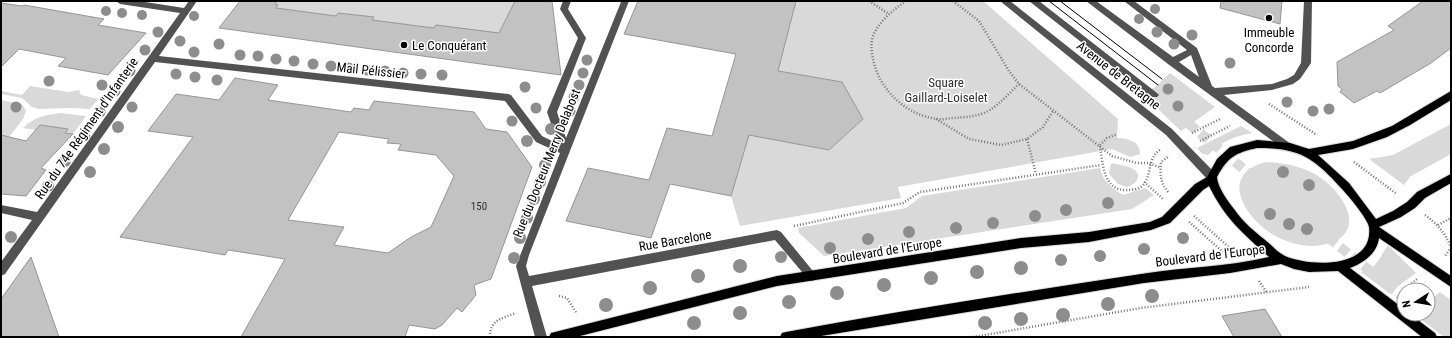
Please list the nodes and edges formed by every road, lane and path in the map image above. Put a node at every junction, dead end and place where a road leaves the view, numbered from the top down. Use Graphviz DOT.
graph roads {
  1 [pos="120,1"];
  2 [pos="193,1"];
  3 [pos="567,1"];
  4 [pos="869,1"];
  5 [pos="906,1"];
  6 [pos="953,1"];
  7 [pos="1004,1"];
  8 [pos="1033,1"];
  9 [pos="1090,1"];
  10 [pos="1128,1"];
  11 [pos="1308,1"];
  12 [pos="625,2"];
  13 [pos="184,11"];
  14 [pos="889,14"];
  15 [pos="1194,50"];
  16 [pos="152,58"];
  17 [pos="1172,62"];
  18 [pos="1019,84"];
  19 [pos="1211,90"];
  20 [pos="1154,95"];
  21 [pos="1451,95"];
  22 [pos="1272,106"];
  23 [pos="1053,111"];
  24 [pos="1226,115"];
  25 [pos="935,119"];
  26 [pos="1304,125"];
  27 [pos="1232,126"];
  28 [pos="1117,134"];
  29 [pos="1186,136"];
  30 [pos="1027,139"];
  31 [pos="1193,144"];
  32 [pos="1100,145"];
  33 [pos="1164,147"];
  34 [pos="1288,147"];
  35 [pos="566,152"];
  36 [pos="1175,152"];
  37 [pos="1308,153"];
  38 [pos="1354,162"];
  39 [pos="1149,163"];
  40 [pos="1101,165"];
  41 [pos="1161,168"];
  42 [pos="1036,174"];
  43 [pos="1212,178"];
  44 [pos="1451,178"];
  45 [pos="1144,182"];
  46 [pos="1395,193"];
  47 [pos="1170,194"];
  48 [pos="1163,198"];
  49 [pos="1,209"];
  50 [pos="1192,214"];
  51 [pos="40,217"];
  52 [pos="1451,218"];
  53 [pos="1187,220"];
  54 [pos="1431,220"];
  55 [pos="1438,225"];
  56 [pos="1375,228"];
  57 [pos="777,235"];
  58 [pos="1234,251"];
  59 [pos="1223,252"];
  60 [pos="1447,254"];
  61 [pos="1281,259"];
  62 [pos="1341,266"];
  63 [pos="1,271"];
  64 [pos="812,276"];
  65 [pos="1420,276"];
  66 [pos="1258,280"];
  67 [pos="525,282"];
  68 [pos="1413,282"];
  69 [pos="1451,282"];
  70 [pos="1317,285"];
  71 [pos="1267,293"];
  72 [pos="552,297"];
  73 [pos="521,311"];
  74 [pos="578,314"];
  75 [pos="490,337"];
  76 [pos="541,337"];
  77 [pos="555,337"];
  78 [pos="786,337"];
  79 [pos="973,337"];
  80 [pos="1431,337"];
  1 -- 13 [label="street"];
  2 -- 13 [label="street, Rue du 74e Régiment d'Infanterie"];
  3 -- 35 [label="street"];
  4 -- 14 [label="path"];
  5 -- 14 [label="path"];
  6 -- 18 [label="path"];
  7 -- 43 [label="street, Avenue de Bretagne"];
  8 -- 20 [label="street, Avenue de Bretagne"];
  9 -- 17 [label="street"];
  10 -- 15 [label="street"];
  11 -- 19 [label="street"];
  12 -- 35 [label="street, Rue du Docteur Merry Delabost"];
  13 -- 16 [label="street, Rue du 74e Régiment d'Infanterie"];
  14 -- 25 [label="path"];
  15 -- 17 [label="street"];
  15 -- 19 [label="street"];
  16 -- 35 [label="street, Mail Pélissier"];
  16 -- 51 [label="street, Rue du 74e Régiment d'Infanterie"];
  17 -- 19 [label="street"];
  18 -- 23 [label="path"];
  18 -- 25 [label="path"];
  19 -- 34 [label="street"];
  21 -- 37 [label="main road"];
  22 -- 26 [label="path"];
  23 -- 30 [label="path"];
  23 -- 32 [label="path"];
  24 -- 29 [label="path"];
  25 -- 30 [label="path"];
  27 -- 31 [label="path"];
  28 -- 32 [label="path"];
  30 -- 42 [label="path"];
  32 -- 39 [label="path"];
  32 -- 40 [label="path"];
  33 -- 39 [label="path"];
  34 -- 37 [label="main road"];
  34 -- 43 [label="main road"];
  35 -- 67 [label="street, Rue du Docteur Merry Delabost"];
  36 -- 41 [label="path"];
  37 -- 56 [label="main road"];
  38 -- 46 [label="path"];
  39 -- 41 [label="path"];
  39 -- 45 [label="path"];
  40 -- 42 [label="path"];
  40 -- 45 [label="path"];
  41 -- 47 [label="path"];
  42 -- 57 [label="path"];
  43 -- 61 [label="main road"];
  43 -- 64 [label="main road, Boulevard de l'Europe"];
  44 -- 56 [label="main road"];
  45 -- 48 [label="path"];
  49 -- 51 [label="street"];
  50 -- 58 [label="path"];
  51 -- 63 [label="street, Rue du 74e Régiment d'Infanterie"];
  52 -- 55 [label="path"];
  53 -- 59 [label="path"];
  54 -- 55 [label="path"];
  55 -- 60 [label="path"];
  56 -- 62 [label="main road"];
  56 -- 69 [label="main road"];
  57 -- 64 [label="street"];
  57 -- 67 [label="street, Rue Barcelone"];
  61 -- 62 [label="main road"];
  61 -- 78 [label="main road, Boulevard de l'Europe"];
  62 -- 80 [label="main road"];
  64 -- 77 [label="main road, Boulevard de l'Europe"];
  65 -- 68 [label="path"];
  66 -- 71 [label="path"];
  67 -- 76 [label="street, Rue du Docteur Merry Delabost"];
  70 -- 71 [label="path"];
  71 -- 79 [label="path"];
  72 -- 74 [label="path"];
  73 -- 75 [label="path"];
}
